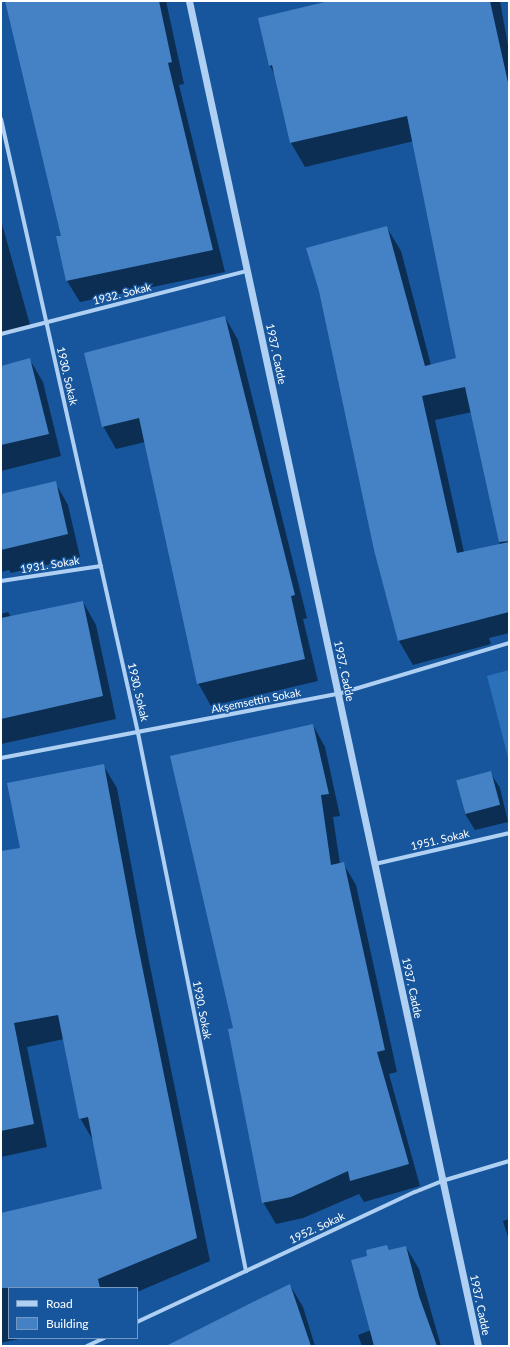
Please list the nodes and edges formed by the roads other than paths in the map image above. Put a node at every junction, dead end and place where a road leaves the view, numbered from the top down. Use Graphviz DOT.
graph roads {
  1 [pos="189,1"];
  2 [pos="1,119"];
  3 [pos="247,271"];
  4 [pos="46,323"];
  5 [pos="1,334"];
  6 [pos="101,566"];
  7 [pos="1,582"];
  8 [pos="509,643"];
  9 [pos="338,694"];
  10 [pos="138,733"];
  11 [pos="1,758"];
  12 [pos="509,833"];
  13 [pos="375,864"];
  14 [pos="509,1161"];
  15 [pos="442,1181"];
  16 [pos="246,1271"];
  17 [pos="138,1322"];
  18 [pos="102,1339"];
  19 [pos="87,1346"];
  20 [pos="478,1346"];
  1 -- 3 [label="street, 1937. Cadde"];
  2 -- 4 [label="street, 1930. Sokak"];
  3 -- 4 [label="street, 1932. Sokak"];
  3 -- 9 [label="street, 1937. Cadde"];
  4 -- 5 [label="street, 1932. Sokak"];
  4 -- 6 [label="street, 1930. Sokak"];
  6 -- 7 [label="street, 1931. Sokak"];
  6 -- 10 [label="street, 1930. Sokak"];
  8 -- 9 [label="street, Akşemsettin Sokak"];
  9 -- 10 [label="street, Akşemsettin Sokak"];
  9 -- 13 [label="street, 1937. Cadde"];
  10 -- 11 [label="street, Akşemsettin Sokak"];
  10 -- 16 [label="street, 1930. Sokak"];
  12 -- 13 [label="street, 1951. Sokak"];
  13 -- 15 [label="street, 1937. Cadde"];
  14 -- 15 [label="street, 1952. Sokak"];
  15 -- 16 [label="street, 1952. Sokak"];
  15 -- 20 [label="street, 1937. Cadde"];
  16 -- 17 [label="street, 1952. Sokak"];
  18 -- 19 [label="street"];
}
